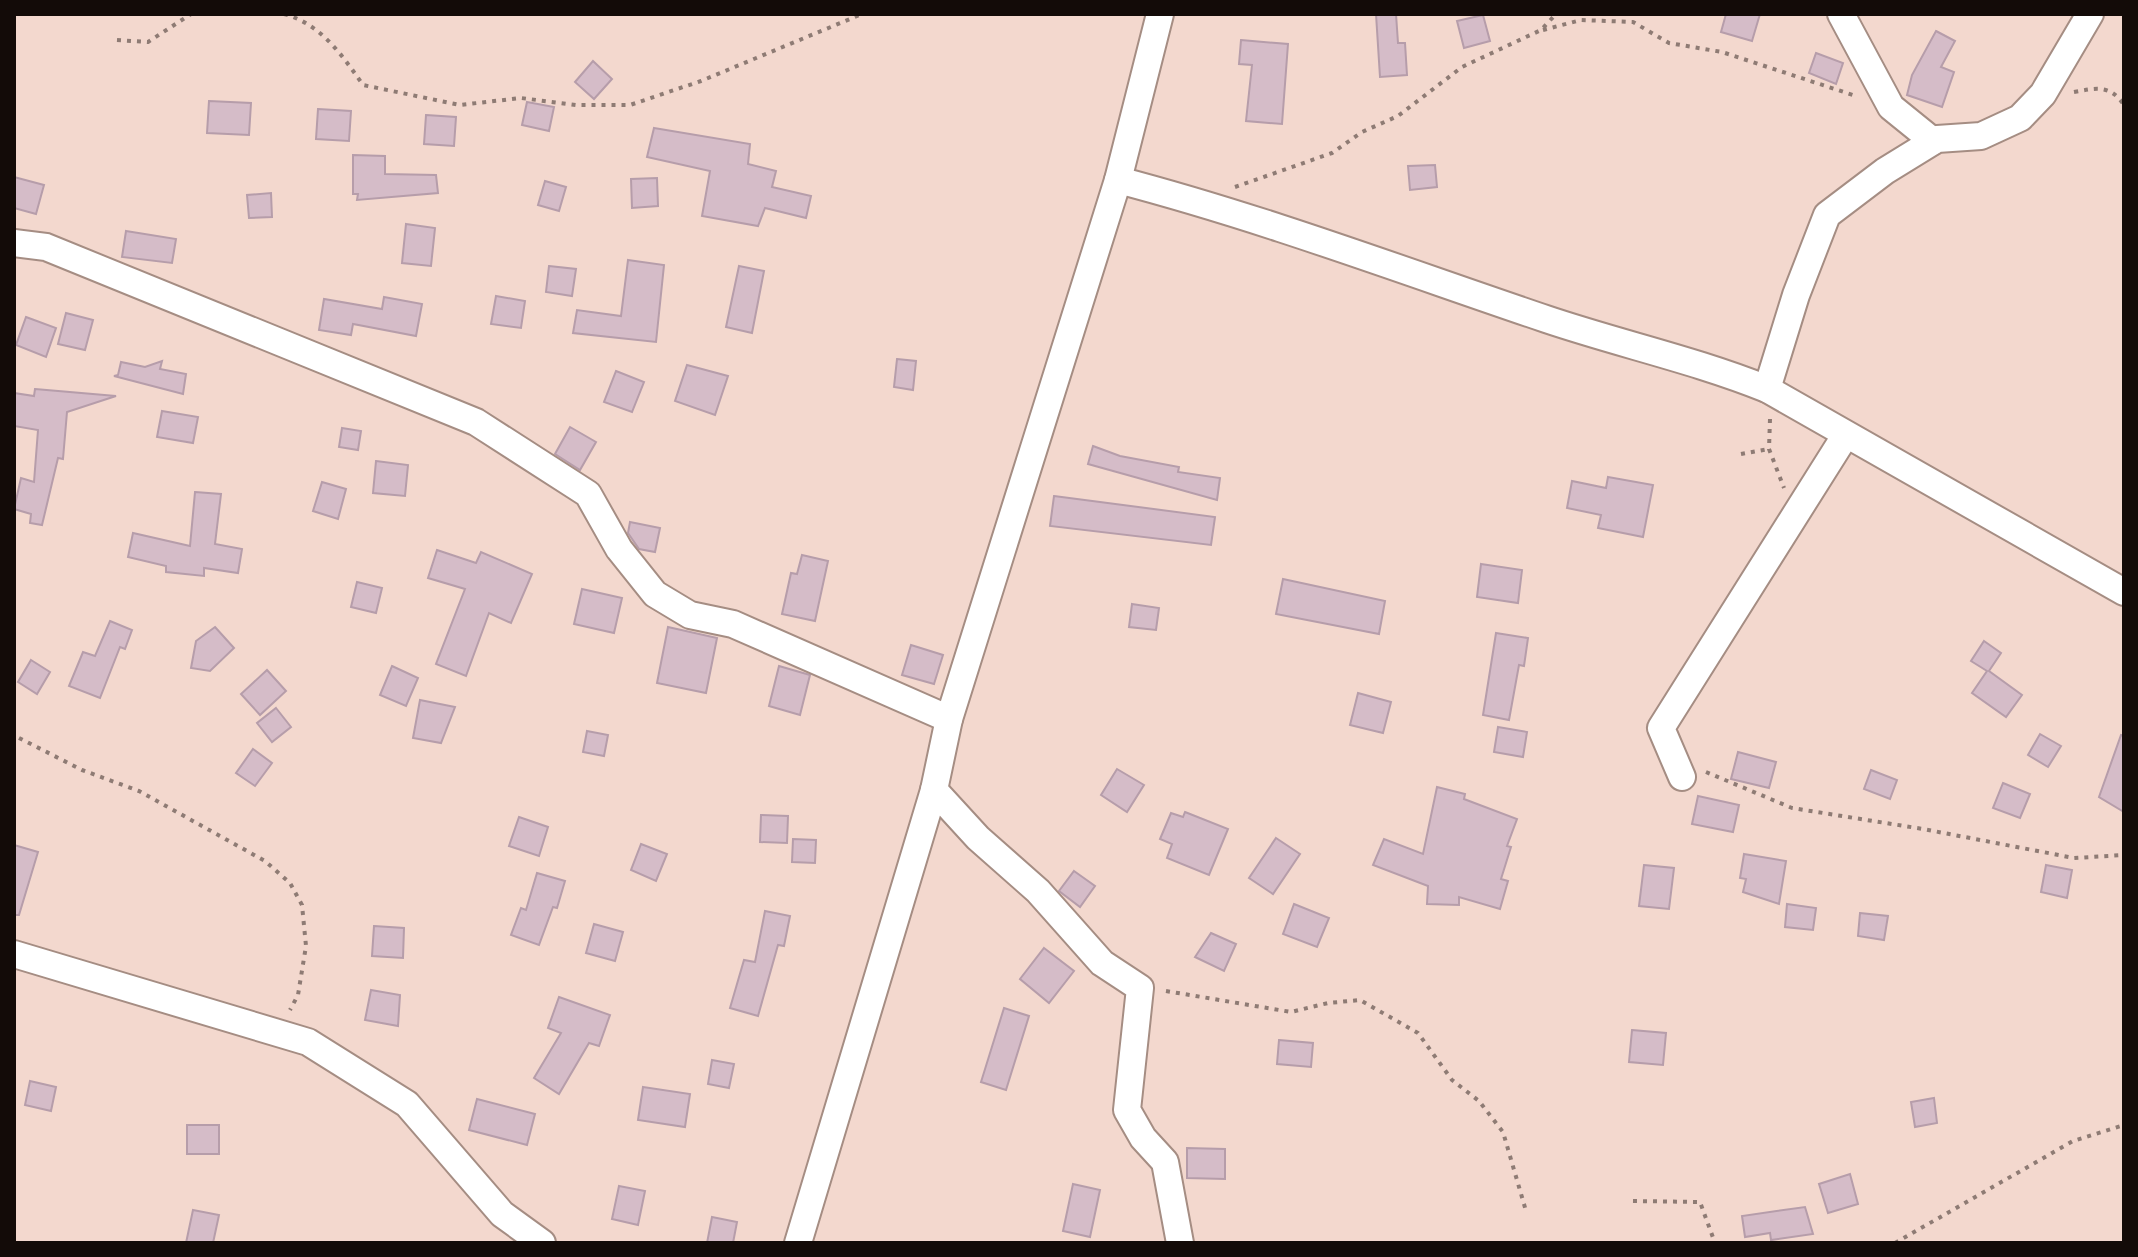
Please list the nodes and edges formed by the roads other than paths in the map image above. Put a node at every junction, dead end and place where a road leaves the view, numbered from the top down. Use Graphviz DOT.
graph roads {
  1 [pos="1160,14"];
  2 [pos="1841,14"];
  3 [pos="2090,14"];
  4 [pos="1933,141"];
  5 [pos="1118,180"];
  6 [pos="14,243"];
  7 [pos="1767,389"];
  8 [pos="1845,436"];
  9 [pos="2124,592"];
  10 [pos="949,719"];
  11 [pos="1693,775"];
  12 [pos="934,790"];
  13 [pos="14,954"];
  14 [pos="542,1243"];
  15 [pos="798,1243"];
  16 [pos="1180,1243"];
  1 -- 5 [label="street"];
  2 -- 4 [label="street"];
  3 -- 4 [label="street"];
  4 -- 7 [label="street"];
  5 -- 7 [label="street"];
  5 -- 10 [label="street"];
  6 -- 10 [label="street"];
  7 -- 8 [label="street"];
  8 -- 9 [label="street"];
  8 -- 11 [label="street"];
  10 -- 12 [label="street"];
  12 -- 15 [label="street"];
  12 -- 16 [label="street"];
  13 -- 14 [label="street"];
}
